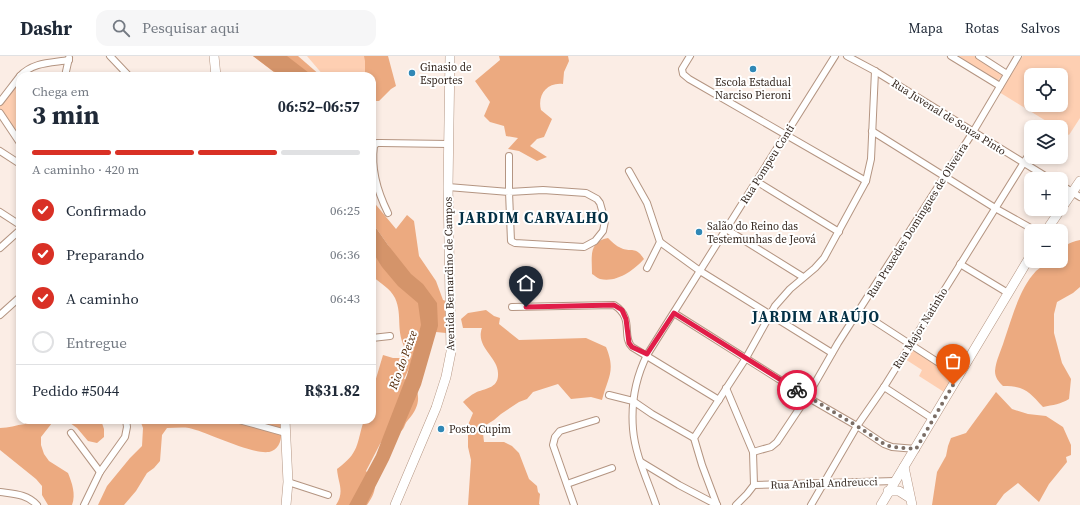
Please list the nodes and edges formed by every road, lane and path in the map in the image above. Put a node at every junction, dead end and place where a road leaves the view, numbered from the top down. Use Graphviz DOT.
graph roads {
  1 [pos="110,56"];
  2 [pos="214,56"];
  3 [pos="450,56"];
  4 [pos="690,56"];
  5 [pos="835,56"];
  6 [pos="847,56"];
  7 [pos="951,56"];
  8 [pos="979,56"];
  9 [pos="1018,56"];
  10 [pos="69,58"];
  11 [pos="122,68"];
  12 [pos="875,71"];
  13 [pos="24,72"];
  14 [pos="66,72"];
  15 [pos="121,72"];
  16 [pos="126,72"];
  17 [pos="216,72"];
  18 [pos="1007,74"];
  19 [pos="16,81"];
  20 [pos="1000,86"];
  21 [pos="0,102"];
  22 [pos="0,113"];
  23 [pos="872,131"];
  24 [pos="973,132"];
  25 [pos="785,134"];
  26 [pos="16,137"];
  27 [pos="376,144"];
  28 [pos="448,144"];
  29 [pos="0,151"];
  30 [pos="509,156"];
  31 [pos="16,161"];
  32 [pos="1024,163"];
  33 [pos="1026,164"];
  34 [pos="629,171"];
  35 [pos="1039,172"];
  36 [pos="944,175"];
  37 [pos="376,176"];
  38 [pos="756,181"];
  39 [pos="866,181"];
  40 [pos="1080,181"];
  41 [pos="448,187"];
  42 [pos="508,192"];
  43 [pos="1076,195"];
  44 [pos="995,208"];
  45 [pos="0,212"];
  46 [pos="388,213"];
  47 [pos="16,223"];
  48 [pos="1024,224"];
  49 [pos="1052,224"];
  50 [pos="726,229"];
  51 [pos="839,232"];
  52 [pos="16,234"];
  53 [pos="660,242"];
  54 [pos="0,248"];
  55 [pos="960,264"];
  56 [pos="1024,267"];
  57 [pos="647,268"];
  58 [pos="700,271"];
  59 [pos="803,277"];
  60 [pos="1008,293"];
  61 [pos="16,301"];
  62 [pos="512,307"];
  63 [pos="859,311"];
  64 [pos="674,313"];
  65 [pos="770,314"];
  66 [pos="0,315"];
  67 [pos="390,336"];
  68 [pos="376,338"];
  69 [pos="910,345"];
  70 [pos="832,353"];
  71 [pos="647,354"];
  72 [pos="746,358"];
  73 [pos="959,376"];
  74 [pos="884,387"];
  75 [pos="726,388"];
  76 [pos="609,395"];
  77 [pos="807,397"];
  78 [pos="719,400"];
  79 [pos="633,401"];
  80 [pos="933,418"];
  81 [pos="596,420"];
  82 [pos="127,424"];
  83 [pos="253,424"];
  84 [pos="285,424"];
  85 [pos="857,426"];
  86 [pos="71,433"];
  87 [pos="286,434"];
  88 [pos="694,438"];
  89 [pos="916,449"];
  90 [pos="752,452"];
  91 [pos="641,462"];
  92 [pos="904,467"];
  93 [pos="612,468"];
  94 [pos="100,472"];
  95 [pos="895,481"];
  96 [pos="288,482"];
  97 [pos="567,484"];
  98 [pos="824,484"];
  99 [pos="754,485"];
  100 [pos="888,491"];
  101 [pos="0,492"];
  102 [pos="328,495"];
  103 [pos="911,501"];
  104 [pos="37,505"];
  105 [pos="84,505"];
  106 [pos="286,505"];
  107 [pos="395,505"];
  108 [pos="574,505"];
  109 [pos="656,505"];
  110 [pos="717,505"];
  111 [pos="736,505"];
  112 [pos="810,505"];
  113 [pos="881,505"];
  1 -- 11 [label="street"];
  2 -- 17 [label="street"];
  3 -- 28 [label="street, Avenida Bernardino de Campos"];
  4 -- 25 [label="street"];
  5 -- 25 [label="street, Rua Pompeu Conti"];
  6 -- 12 [label="street, Rua Juvenal de Souza Pinto"];
  7 -- 20 [label="street"];
  8 -- 18 [label="street"];
  9 -- 18 [label="street, Rua Praxedes Domingues de Oliveira"];
  10 -- 13 [label="street"];
  10 -- 14 [label="street"];
  11 -- 15 [label="street"];
  11 -- 16 [label="street"];
  12 -- 23 [label="street"];
  12 -- 24 [label="street, Rua Juvenal de Souza Pinto"];
  18 -- 20 [label="street, Rua Praxedes Domingues de Oliveira"];
  19 -- 21 [label="street"];
  20 -- 24 [label="street, Rua Praxedes Domingues de Oliveira"];
  22 -- 26 [label="street"];
  23 -- 36 [label="street"];
  23 -- 39 [label="street"];
  24 -- 32 [label="street, Rua Juvenal de Souza Pinto"];
  24 -- 36 [label="street, Rua Praxedes Domingues de Oliveira"];
  25 -- 38 [label="street, Rua Pompeu Conti"];
  25 -- 39 [label="street"];
  27 -- 28 [label="street"];
  28 -- 41 [label="street, Avenida Bernardino de Campos"];
  29 -- 31 [label="street"];
  30 -- 42 [label="street"];
  32 -- 44 [label="street, Rua Major Natinho"];
  33 -- 35 [label="street, Rua Juvenal de Souza Pinto"];
  34 -- 53 [label="street"];
  36 -- 44 [label="street"];
  36 -- 63 [label="street, Rua Praxedes Domingues de Oliveira"];
  37 -- 46 [label="street"];
  38 -- 50 [label="street, Rua Pompeu Conti"];
  38 -- 51 [label="street"];
  39 -- 51 [label="street"];
  40 -- 43 [label="street"];
  41 -- 42 [label="street"];
  41 -- 107 [label="street, Avenida Bernardino de Campos"];
  42 -- 42 [label="street"];
  43 -- 49 [label="street"];
  44 -- 48 [label="street"];
  44 -- 55 [label="street, Rua Major Natinho"];
  45 -- 47 [label="street"];
  50 -- 58 [label="street, Rua Pompeu Conti"];
  50 -- 59 [label="street"];
  51 -- 59 [label="street"];
  52 -- 54 [label="street"];
  53 -- 57 [label="street"];
  53 -- 58 [label="street"];
  55 -- 60 [label="street"];
  55 -- 69 [label="street, Rua Major Natinho"];
  56 -- 60 [label="street"];
  58 -- 64 [label="street, Rua Pompeu Conti"];
  58 -- 65 [label="street"];
  59 -- 65 [label="street"];
  60 -- 73 [label="street"];
  61 -- 66 [label="street"];
  62 -- 71 [label="street"];
  63 -- 69 [label="street"];
  63 -- 70 [label="street, Rua Praxedes Domingues de Oliveira"];
  64 -- 71 [label="street, Rua Pompeu Conti"];
  64 -- 72 [label="street"];
  65 -- 70 [label="street"];
  65 -- 72 [label="street"];
  67 -- 68 [label="street"];
  69 -- 73 [label="street"];
  69 -- 74 [label="street, Rua Major Natinho"];
  70 -- 77 [label="street, Rua Praxedes Domingues de Oliveira"];
  71 -- 78 [label="street"];
  71 -- 79 [label="street, Rua Pompeu Conti"];
  72 -- 75 [label="street"];
  72 -- 77 [label="street"];
  73 -- 80 [label="street"];
  74 -- 80 [label="street"];
  74 -- 85 [label="street, Rua Major Natinho"];
  75 -- 78 [label="street"];
  75 -- 90 [label="street"];
  76 -- 79 [label="street"];
  77 -- 85 [label="street"];
  77 -- 90 [label="street, Rua Praxedes Domingues de Oliveira"];
  78 -- 88 [label="street"];
  79 -- 88 [label="street"];
  79 -- 91 [label="street, Rua Pompeu Conti"];
  80 -- 89 [label="street"];
  81 -- 97 [label="street"];
  82 -- 94 [label="street"];
  83 -- 87 [label="street"];
  84 -- 87 [label="street"];
  85 -- 89 [label="street"];
  85 -- 98 [label="street, Rua Major Natinho"];
  86 -- 94 [label="street"];
  87 -- 96 [label="street"];
  88 -- 110 [label="street"];
  89 -- 92 [label="street"];
  90 -- 99 [label="street"];
  91 -- 109 [label="street, Rua Pompeu Conti"];
  91 -- 110 [label="street"];
  92 -- 95 [label="street"];
  92 -- 103 [label="street"];
  93 -- 97 [label="street"];
  94 -- 105 [label="street"];
  95 -- 98 [label="street, Rua Anibal Andreucci"];
  95 -- 100 [label="street"];
  96 -- 102 [label="street"];
  96 -- 106 [label="street"];
  97 -- 108 [label="street"];
  98 -- 99 [label="street, Rua Anibal Andreucci"];
  98 -- 112 [label="street, Rua Major Natinho"];
  99 -- 111 [label="street"];
  100 -- 103 [label="street"];
  100 -- 113 [label="street"];
  101 -- 104 [label="street"];
}
